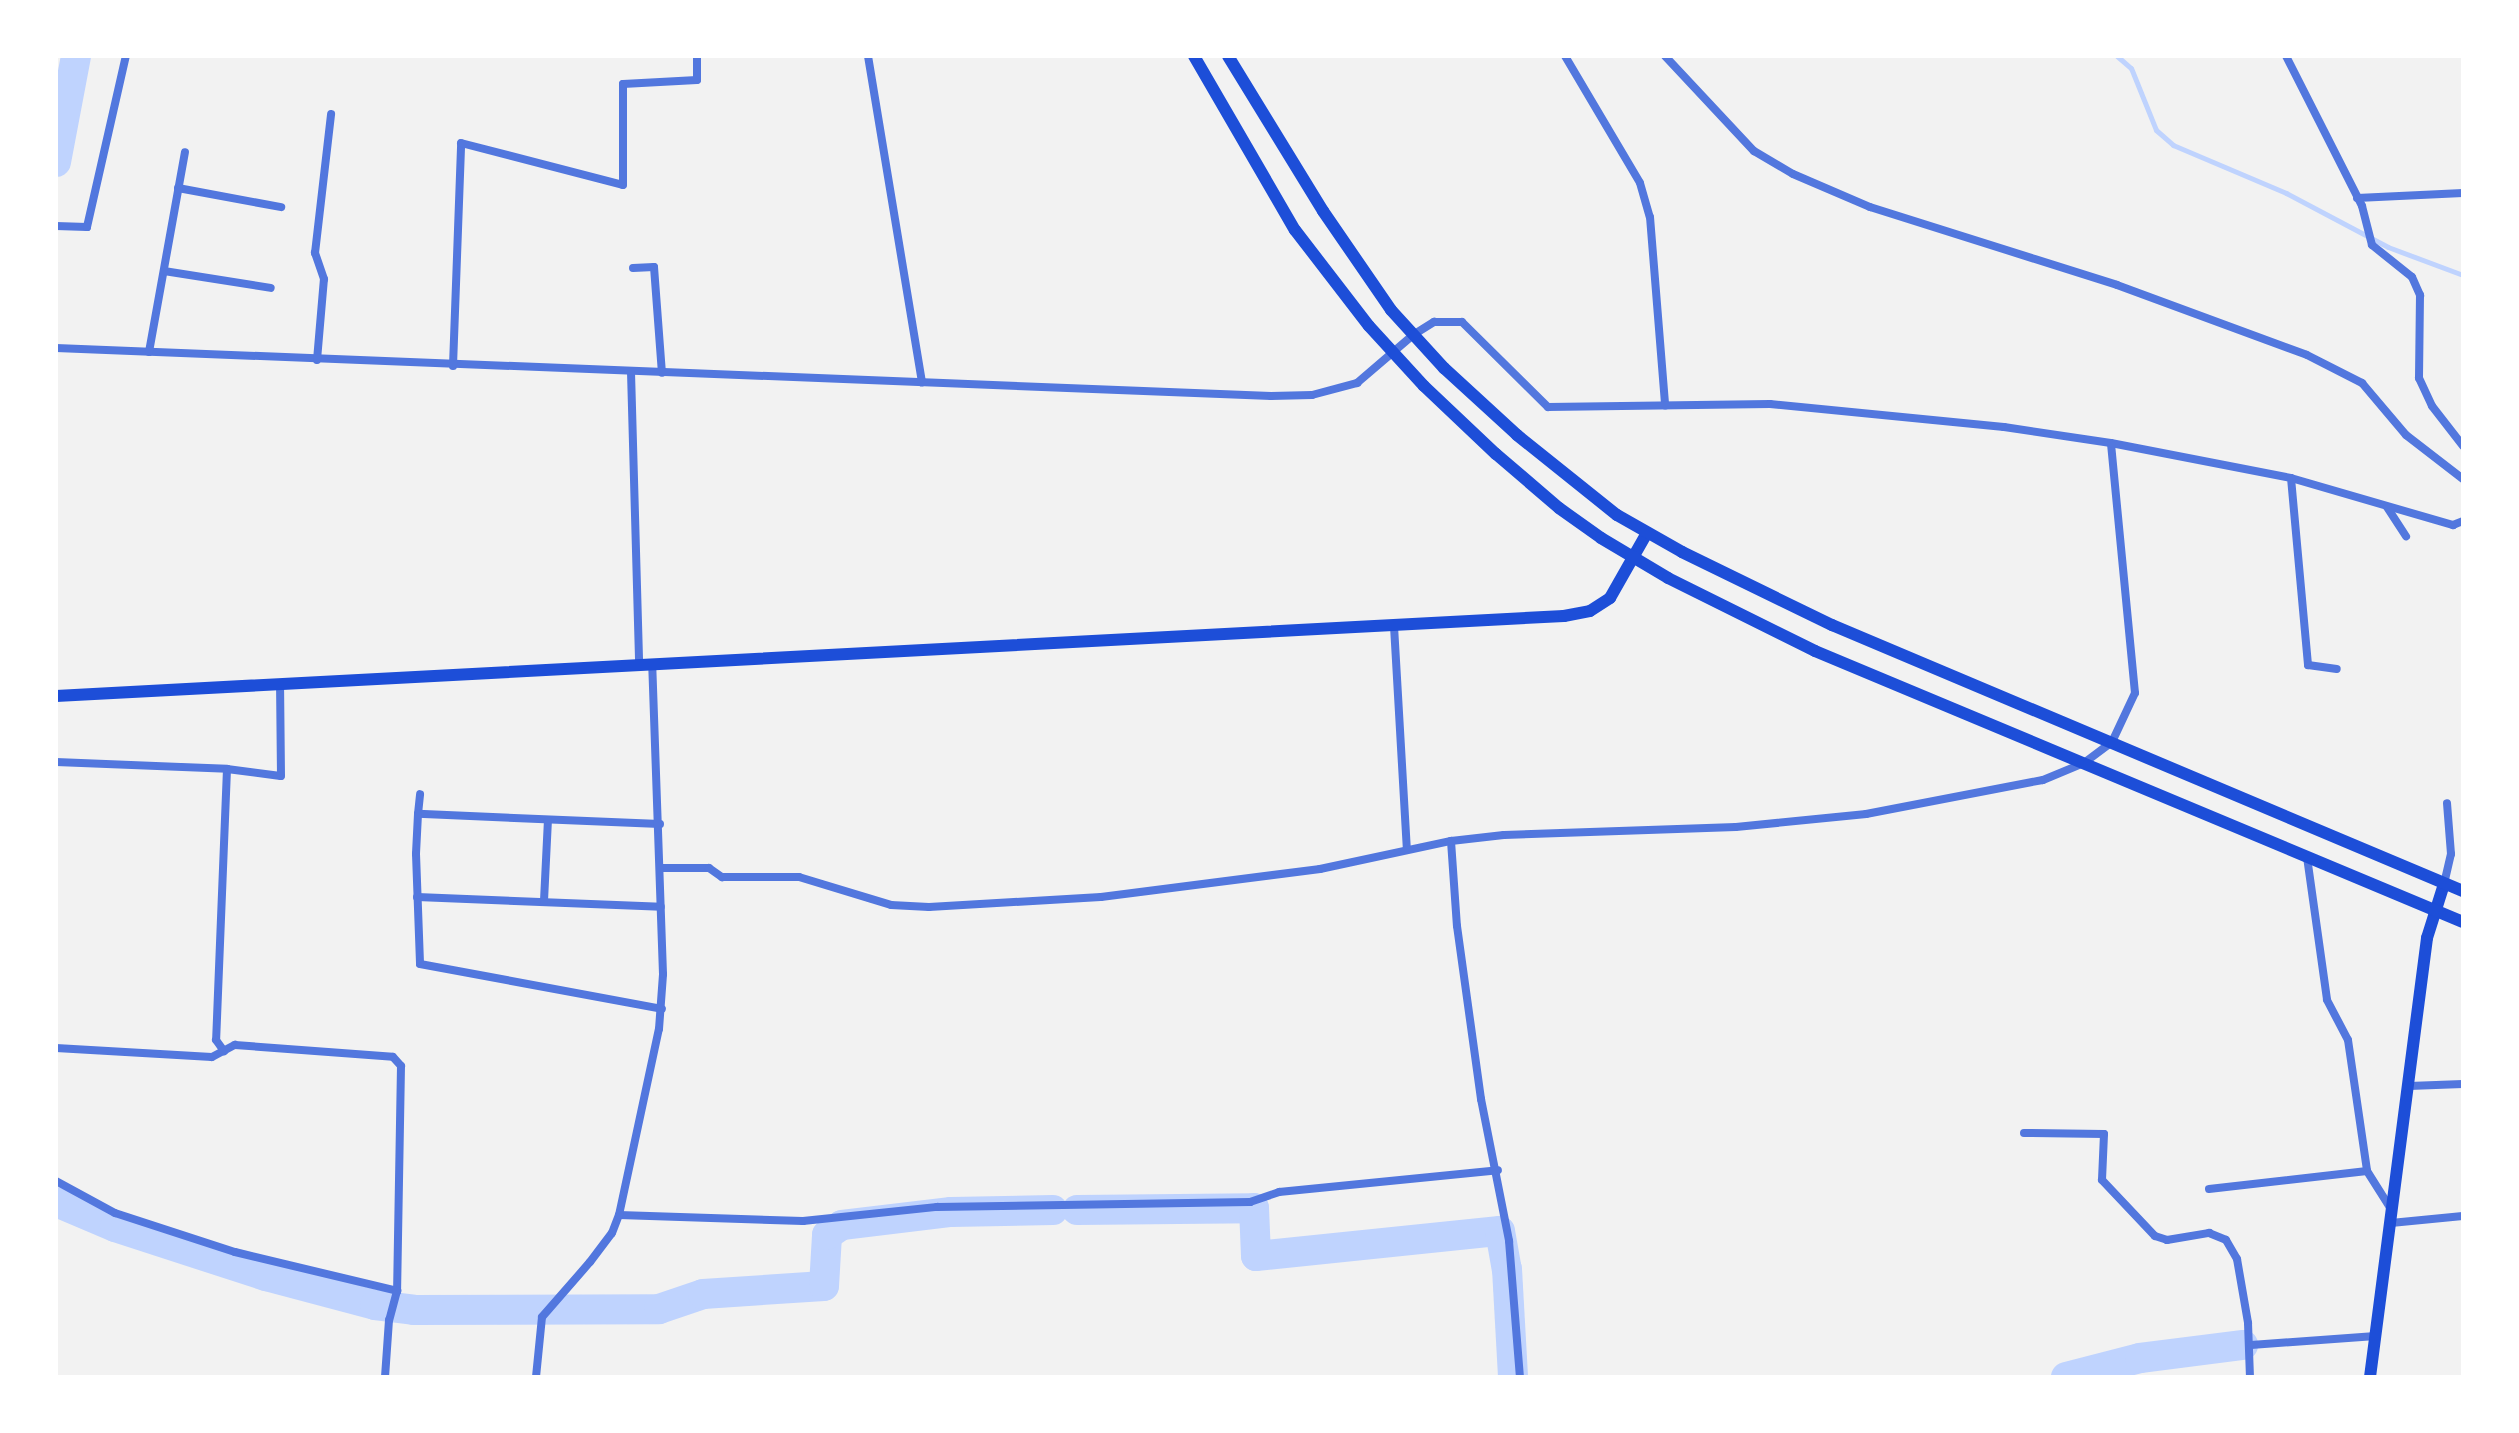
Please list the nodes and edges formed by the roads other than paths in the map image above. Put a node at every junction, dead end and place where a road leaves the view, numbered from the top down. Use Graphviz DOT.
graph roads {
  1 [pos="126,56"];
  2 [pos="697,56"];
  3 [pos="868,56"];
  4 [pos="1194,56"];
  5 [pos="1228,56"];
  6 [pos="1565,56"];
  7 [pos="1665,56"];
  8 [pos="2286,56"];
  9 [pos="331,114"];
  10 [pos="185,152"];
  11 [pos="178,188"];
  12 [pos="2463,193"];
  13 [pos="2357,198"];
  14 [pos="281,207"];
  15 [pos="56,226"];
  16 [pos="633,268"];
  17 [pos="164,271"];
  18 [pos="271,288"];
  19 [pos="1413,335"];
  20 [pos="56,348"];
  21 [pos="149,352"];
  22 [pos="1392,353"];
  23 [pos="317,360"];
  24 [pos="453,366"];
  25 [pos="631,372"];
  26 [pos="662,373"];
  27 [pos="922,383"];
  28 [pos="1665,405"];
  29 [pos="2111,443"];
  30 [pos="2463,446"];
  31 [pos="2291,478"];
  32 [pos="2463,479"];
  33 [pos="2387,506"];
  34 [pos="2463,521"];
  35 [pos="1647,533"];
  36 [pos="2406,536"];
  37 [pos="1632,558"];
  38 [pos="1394,626"];
  39 [pos="646,666"];
  40 [pos="2337,669"];
  41 [pos="280,686"];
  42 [pos="56,696"];
  43 [pos="2112,742"];
  44 [pos="56,762"];
  45 [pos="2084,763"];
  46 [pos="227,769"];
  47 [pos="420,794"];
  48 [pos="2447,803"];
  49 [pos="418,814"];
  50 [pos="548,820"];
  51 [pos="660,824"];
  52 [pos="1451,841"];
  53 [pos="1407,850"];
  54 [pos="2307,857"];
  55 [pos="661,868"];
  56 [pos="2444,884"];
  57 [pos="2463,891"];
  58 [pos="417,897"];
  59 [pos="544,901"];
  60 [pos="661,907"];
  61 [pos="2434,911"];
  62 [pos="2463,922"];
  63 [pos="662,1009"];
  64 [pos="56,1048"];
  65 [pos="224,1051"];
  66 [pos="2463,1084"];
  67 [pos="2409,1086"];
  68 [pos="2024,1133"];
  69 [pos="1498,1170"];
  70 [pos="2367,1171"];
  71 [pos="56,1181"];
  72 [pos="2209,1189"];
  73 [pos="619,1215"];
  74 [pos="2463,1216"];
  75 [pos="2392,1217"];
  76 [pos="397,1291"];
  77 [pos="2376,1336"];
  78 [pos="2251,1345"];
  79 [pos="385,1377"];
  80 [pos="536,1377"];
  81 [pos="1520,1377"];
  82 [pos="2250,1377"];
  83 [pos="2370,1377"];
  1 -- 15 [label="street"];
  2 -- 24 [label="street"];
  3 -- 27 [label="street"];
  4 -- 22 [label="main road"];
  5 -- 19 [label="main road"];
  6 -- 28 [label="street"];
  7 -- 32 [label="street"];
  8 -- 13 [label="street"];
  9 -- 23 [label="street"];
  10 -- 11 [label="street"];
  11 -- 14 [label="street"];
  11 -- 17 [label="street"];
  12 -- 13 [label="street"];
  13 -- 30 [label="street"];
  16 -- 26 [label="street"];
  17 -- 18 [label="street"];
  17 -- 21 [label="street"];
  19 -- 22 [label="street"];
  19 -- 28 [label="street"];
  19 -- 35 [label="main road"];
  20 -- 21 [label="street"];
  21 -- 23 [label="street"];
  22 -- 27 [label="street"];
  22 -- 37 [label="main road"];
  23 -- 24 [label="street"];
  24 -- 25 [label="street"];
  25 -- 26 [label="street"];
  25 -- 39 [label="street"];
  26 -- 27 [label="street"];
  28 -- 29 [label="street"];
  29 -- 31 [label="street"];
  29 -- 43 [label="street"];
  31 -- 33 [label="street"];
  31 -- 40 [label="street"];
  33 -- 34 [label="street"];
  33 -- 36 [label="street"];
  35 -- 37 [label="main road"];
  35 -- 43 [label="main road"];
  37 -- 38 [label="main road"];
  37 -- 45 [label="main road"];
  38 -- 39 [label="main road"];
  38 -- 53 [label="street"];
  39 -- 41 [label="main road"];
  39 -- 51 [label="street"];
  41 -- 42 [label="main road"];
  41 -- 46 [label="street"];
  43 -- 45 [label="street"];
  43 -- 56 [label="main road"];
  44 -- 46 [label="street"];
  45 -- 52 [label="street"];
  45 -- 54 [label="main road"];
  46 -- 65 [label="street"];
  47 -- 49 [label="street"];
  48 -- 56 [label="street"];
  49 -- 50 [label="street"];
  49 -- 58 [label="street"];
  50 -- 51 [label="street"];
  50 -- 59 [label="street"];
  51 -- 55 [label="street"];
  52 -- 53 [label="street"];
  52 -- 69 [label="street"];
  53 -- 55 [label="street"];
  54 -- 61 [label="main road"];
  54 -- 70 [label="street"];
  55 -- 60 [label="street"];
  56 -- 57 [label="main road"];
  56 -- 61 [label="main road"];
  58 -- 59 [label="street"];
  58 -- 63 [label="street"];
  59 -- 60 [label="street"];
  60 -- 63 [label="street"];
  61 -- 62 [label="main road"];
  61 -- 67 [label="main road"];
  63 -- 73 [label="street"];
  64 -- 65 [label="street"];
  65 -- 76 [label="street"];
  66 -- 67 [label="street"];
  67 -- 75 [label="main road"];
  68 -- 78 [label="street"];
  69 -- 73 [label="street"];
  69 -- 81 [label="street"];
  70 -- 72 [label="street"];
  70 -- 75 [label="street"];
  71 -- 76 [label="street"];
  73 -- 80 [label="street"];
  74 -- 75 [label="street"];
  75 -- 77 [label="main road"];
  76 -- 79 [label="street"];
  77 -- 78 [label="street"];
  77 -- 83 [label="main road"];
  78 -- 82 [label="street"];
}
